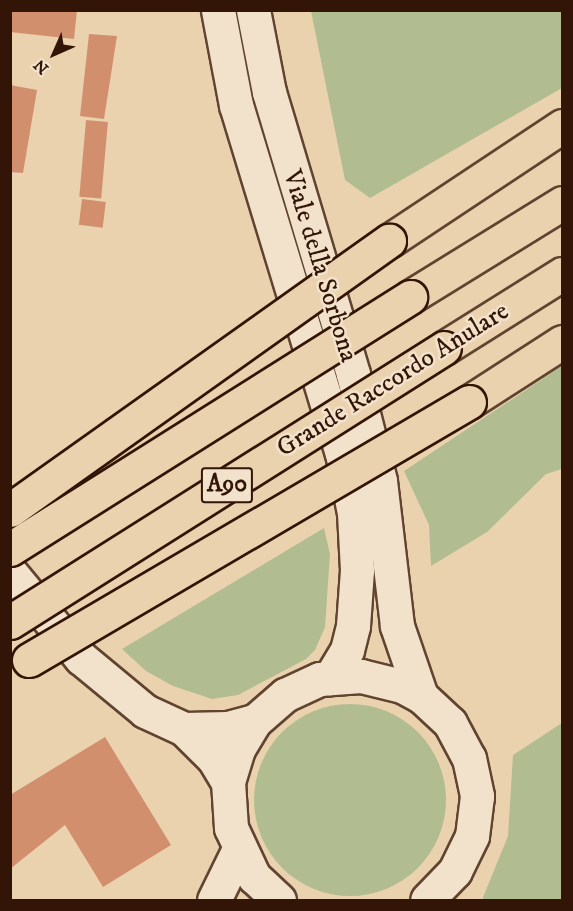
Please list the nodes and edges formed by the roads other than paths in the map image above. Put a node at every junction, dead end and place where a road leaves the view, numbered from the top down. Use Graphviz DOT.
graph roads {
  1 [pos="218,10"];
  2 [pos="253,10"];
  3 [pos="562,126"];
  4 [pos="562,203"];
  5 [pos="562,274"];
  6 [pos="562,342"];
  7 [pos="10,510"];
  8 [pos="10,549"];
  9 [pos="10,572"];
  10 [pos="10,622"];
  11 [pos="20,665"];
  12 [pos="330,678"];
  13 [pos="421,696"];
  14 [pos="255,721"];
  15 [pos="184,729"];
  16 [pos="228,782"];
  17 [pos="238,851"];
  18 [pos="437,896"];
  19 [pos="277,899"];
  20 [pos="214,900"];
  21 [pos="232,900"];
  1 -- 12 [label="street, Viale della Sorbona"];
  2 -- 13 [label="street, Viale della Sorbona"];
  3 -- 7 [label="highway, bridge"];
  4 -- 8 [label="highway, A90, bridge"];
  5 -- 10 [label="highway, Grande Raccordo Anulare / A90, bridge"];
  6 -- 11 [label="highway, bridge"];
  9 -- 15 [label="street"];
  12 -- 13 [label="street"];
  12 -- 14 [label="street"];
  13 -- 18 [label="street"];
  14 -- 15 [label="street"];
  14 -- 16 [label="street"];
  15 -- 16 [label="street"];
  16 -- 17 [label="street"];
  17 -- 19 [label="street"];
  17 -- 20 [label="street"];
  19 -- 21 [label="street"];
}
